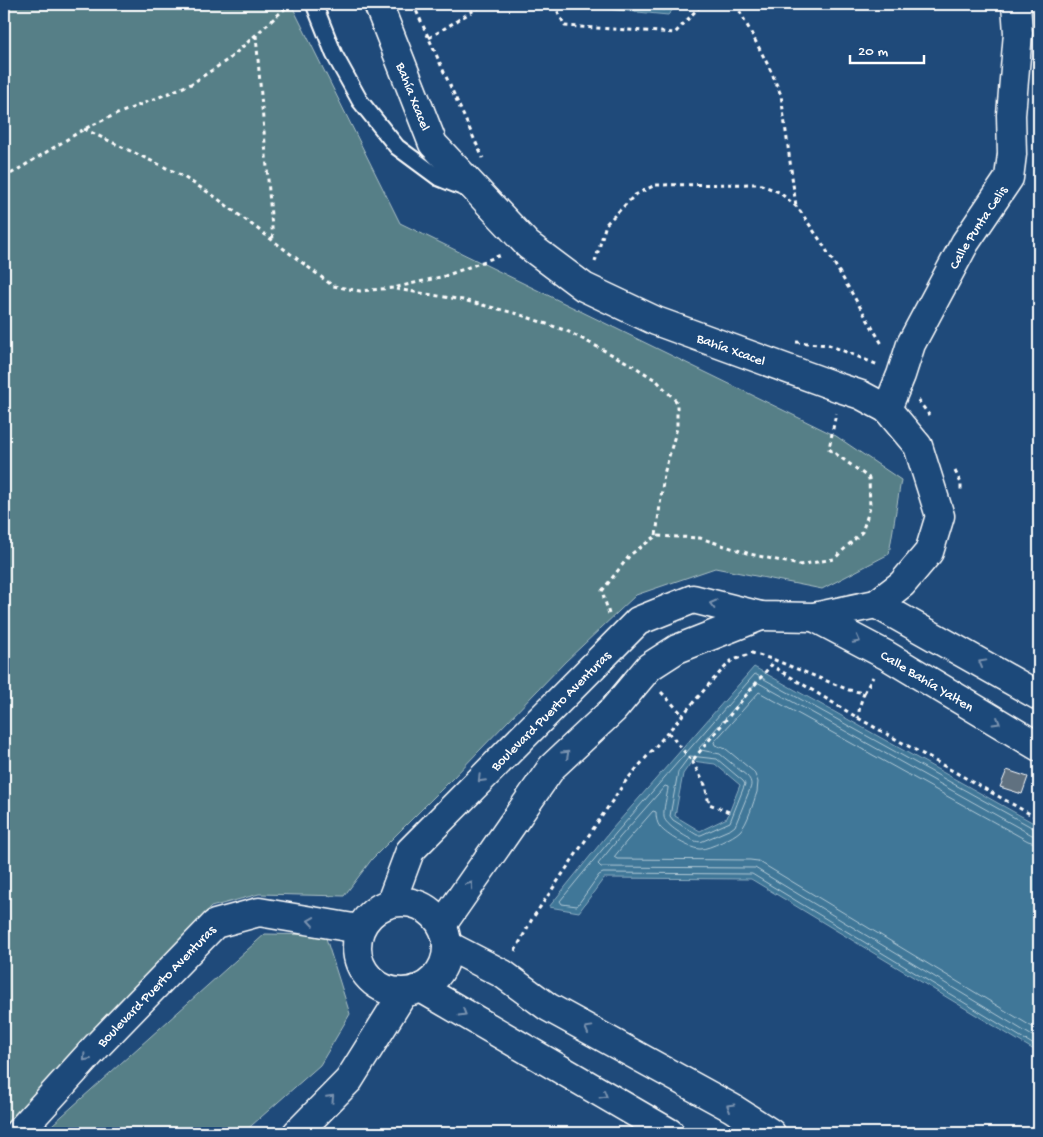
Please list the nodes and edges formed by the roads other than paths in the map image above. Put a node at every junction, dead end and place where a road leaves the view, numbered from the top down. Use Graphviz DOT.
graph roads {
  1 [pos="314,4"];
  2 [pos="378,4"];
  3 [pos="1016,4"];
  4 [pos="481,195"];
  5 [pos="887,409"];
  6 [pos="876,604"];
  7 [pos="760,616"];
  8 [pos="814,618"];
  9 [pos="1039,696"];
  10 [pos="1039,748"];
  11 [pos="391,902"];
  12 [pos="360,928"];
  13 [pos="445,935"];
  14 [pos="413,990"];
  15 [pos="18,1133"];
  16 [pos="297,1133"];
  17 [pos="670,1133"];
  18 [pos="771,1133"];
  1 -- 4 [label="lane"];
  2 -- 4 [label="street, Bahía Xcacel"];
  3 -- 5 [label="street, Calle Punta Celis"];
  4 -- 5 [label="street, Bahía Xcacel"];
  5 -- 6 [label="street, Bahía Xcacel"];
  6 -- 8 [label="street, Bahía Xcacel"];
  9 -- 6 [label="street, one-way"];
  7 -- 8 [label="street, Bahía Xcacel"];
  7 -- 11 [label="street, Boulevard Puerto Aventuras, one-way"];
  13 -- 7 [label="street, one-way"];
  8 -- 10 [label="street, Calle Bahía Yalten, one-way"];
  11 -- 12 [label="street"];
  11 -- 13 [label="street"];
  12 -- 14 [label="street"];
  12 -- 15 [label="street, Boulevard Puerto Aventuras, one-way"];
  13 -- 14 [label="street"];
  18 -- 13 [label="street, one-way"];
  16 -- 14 [label="street, one-way"];
  14 -- 17 [label="street, one-way"];
}
